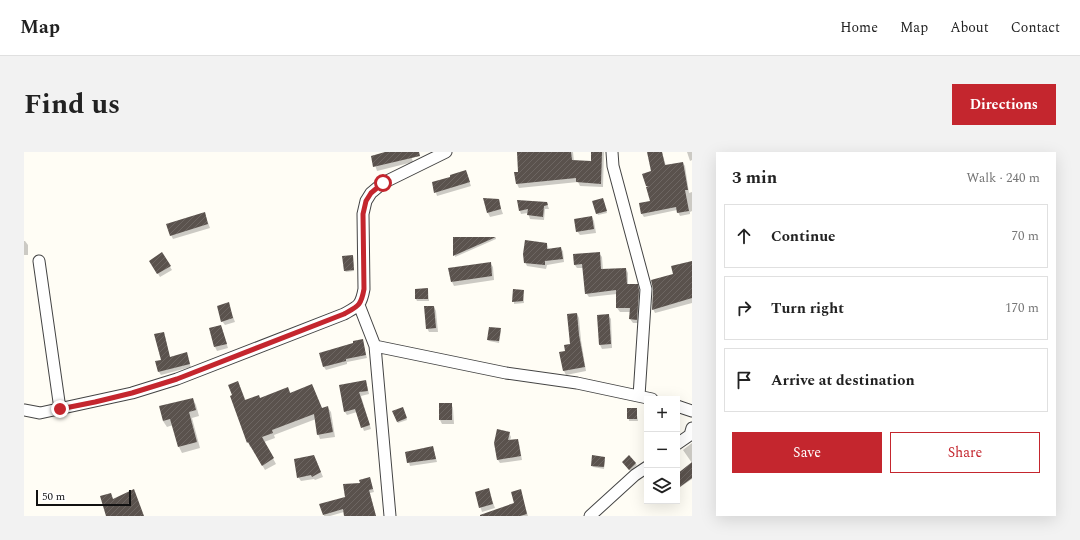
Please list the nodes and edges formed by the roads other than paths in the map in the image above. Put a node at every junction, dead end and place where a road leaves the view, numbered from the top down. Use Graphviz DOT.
graph roads {
  1 [pos="446,152"];
  2 [pos="612,152"];
  3 [pos="38,261"];
  4 [pos="358,306"];
  5 [pos="375,346"];
  6 [pos="639,396"];
  7 [pos="644,397"];
  8 [pos="60,409"];
  9 [pos="24,410"];
  10 [pos="692,428"];
  11 [pos="680,442"];
  12 [pos="645,468"];
  13 [pos="390,516"];
  14 [pos="590,516"];
  1 -- 4 [label="street"];
  2 -- 6 [label="street"];
  3 -- 8 [label="street"];
  4 -- 5 [label="street"];
  4 -- 8 [label="street"];
  5 -- 6 [label="street"];
  5 -- 13 [label="street"];
  6 -- 7 [label="street"];
  8 -- 9 [label="street"];
  10 -- 11 [label="street"];
  12 -- 14 [label="street"];
}
